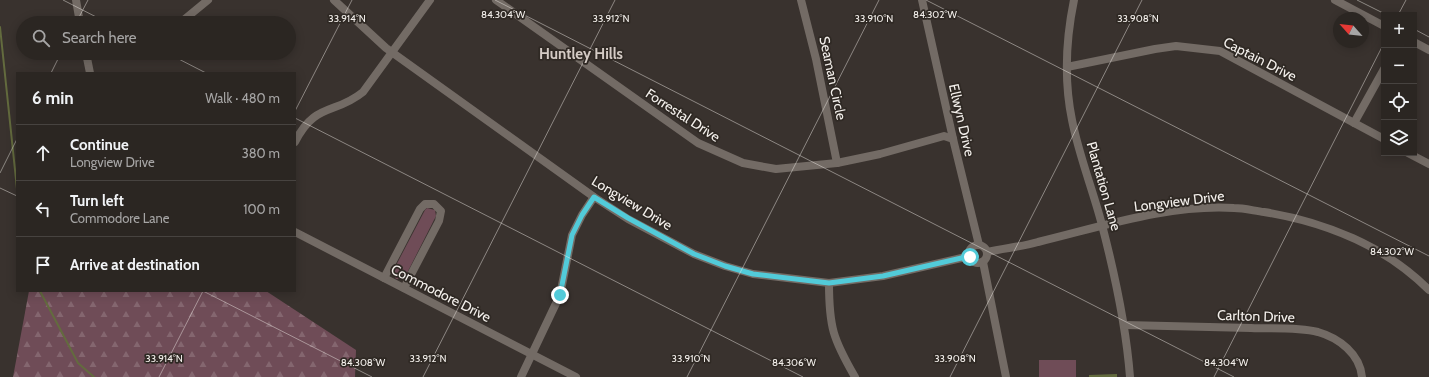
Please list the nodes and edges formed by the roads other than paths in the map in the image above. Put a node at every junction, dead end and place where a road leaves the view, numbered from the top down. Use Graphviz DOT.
graph roads {
  1 [pos="76,0"];
  2 [pos="208,0"];
  3 [pos="334,0"];
  4 [pos="430,0"];
  5 [pos="496,0"];
  6 [pos="801,0"];
  7 [pos="922,0"];
  8 [pos="1074,0"];
  9 [pos="1334,0"];
  10 [pos="79,16"];
  11 [pos="189,16"];
  12 [pos="1381,24"];
  13 [pos="1417,44"];
  14 [pos="1429,50"];
  15 [pos="393,52"];
  16 [pos="87,60"];
  17 [pos="1067,67"];
  18 [pos="90,72"];
  19 [pos="1381,74"];
  20 [pos="1354,123"];
  21 [pos="1381,138"];
  22 [pos="953,139"];
  23 [pos="296,140"];
  24 [pos="1414,156"];
  25 [pos="837,163"];
  26 [pos="1429,164"];
  27 [pos="594,197"];
  28 [pos="1102,227"];
  29 [pos="296,233"];
  30 [pos="979,245"];
  31 [pos="987,252"];
  32 [pos="970,256"];
  33 [pos="983,262"];
  34 [pos="384,278"];
  35 [pos="829,283"];
  36 [pos="404,288"];
  37 [pos="1429,290"];
  38 [pos="1125,325"];
  39 [pos="532,354"];
  40 [pos="520,377"];
  41 [pos="576,377"];
  42 [pos="855,377"];
  43 [pos="1006,377"];
  44 [pos="1130,377"];
  45 [pos="1362,377"];
  1 -- 10 [label="street"];
  2 -- 11 [label="street"];
  3 -- 15 [label="street, Longview Drive"];
  4 -- 15 [label="street"];
  5 -- 25 [label="street, Forrestal Drive"];
  6 -- 25 [label="street, Seaman Circle"];
  7 -- 22 [label="street, Ellwyn Drive"];
  8 -- 17 [label="street, Plantation Lane"];
  9 -- 12 [label="street"];
  13 -- 14 [label="street"];
  15 -- 23 [label="street"];
  15 -- 27 [label="street, Longview Drive"];
  16 -- 18 [label="street"];
  17 -- 20 [label="street, Captain Drive"];
  17 -- 28 [label="street, Plantation Lane"];
  19 -- 20 [label="street"];
  20 -- 21 [label="street, Captain Drive"];
  22 -- 25 [label="street, Forrestal Drive"];
  22 -- 30 [label="street, Ellwyn Drive"];
  24 -- 26 [label="street"];
  27 -- 35 [label="street, Longview Drive"];
  27 -- 39 [label="street"];
  28 -- 31 [label="street, Longview Drive"];
  28 -- 37 [label="street, Longview Drive"];
  28 -- 38 [label="street, Plantation Lane"];
  29 -- 34 [label="street, Commodore Drive"];
  30 -- 31 [label="street"];
  30 -- 32 [label="street"];
  31 -- 33 [label="street"];
  32 -- 33 [label="street"];
  32 -- 35 [label="street, Longview Drive"];
  33 -- 43 [label="street"];
  34 -- 36 [label="street, Commodore Drive"];
  34 -- 36 [label="street"];
  35 -- 42 [label="street"];
  36 -- 39 [label="street, Commodore Drive"];
  38 -- 44 [label="street, Plantation Lane"];
  38 -- 45 [label="street, Carlton Drive"];
  39 -- 40 [label="street"];
  39 -- 41 [label="street, Commodore Drive"];
}
